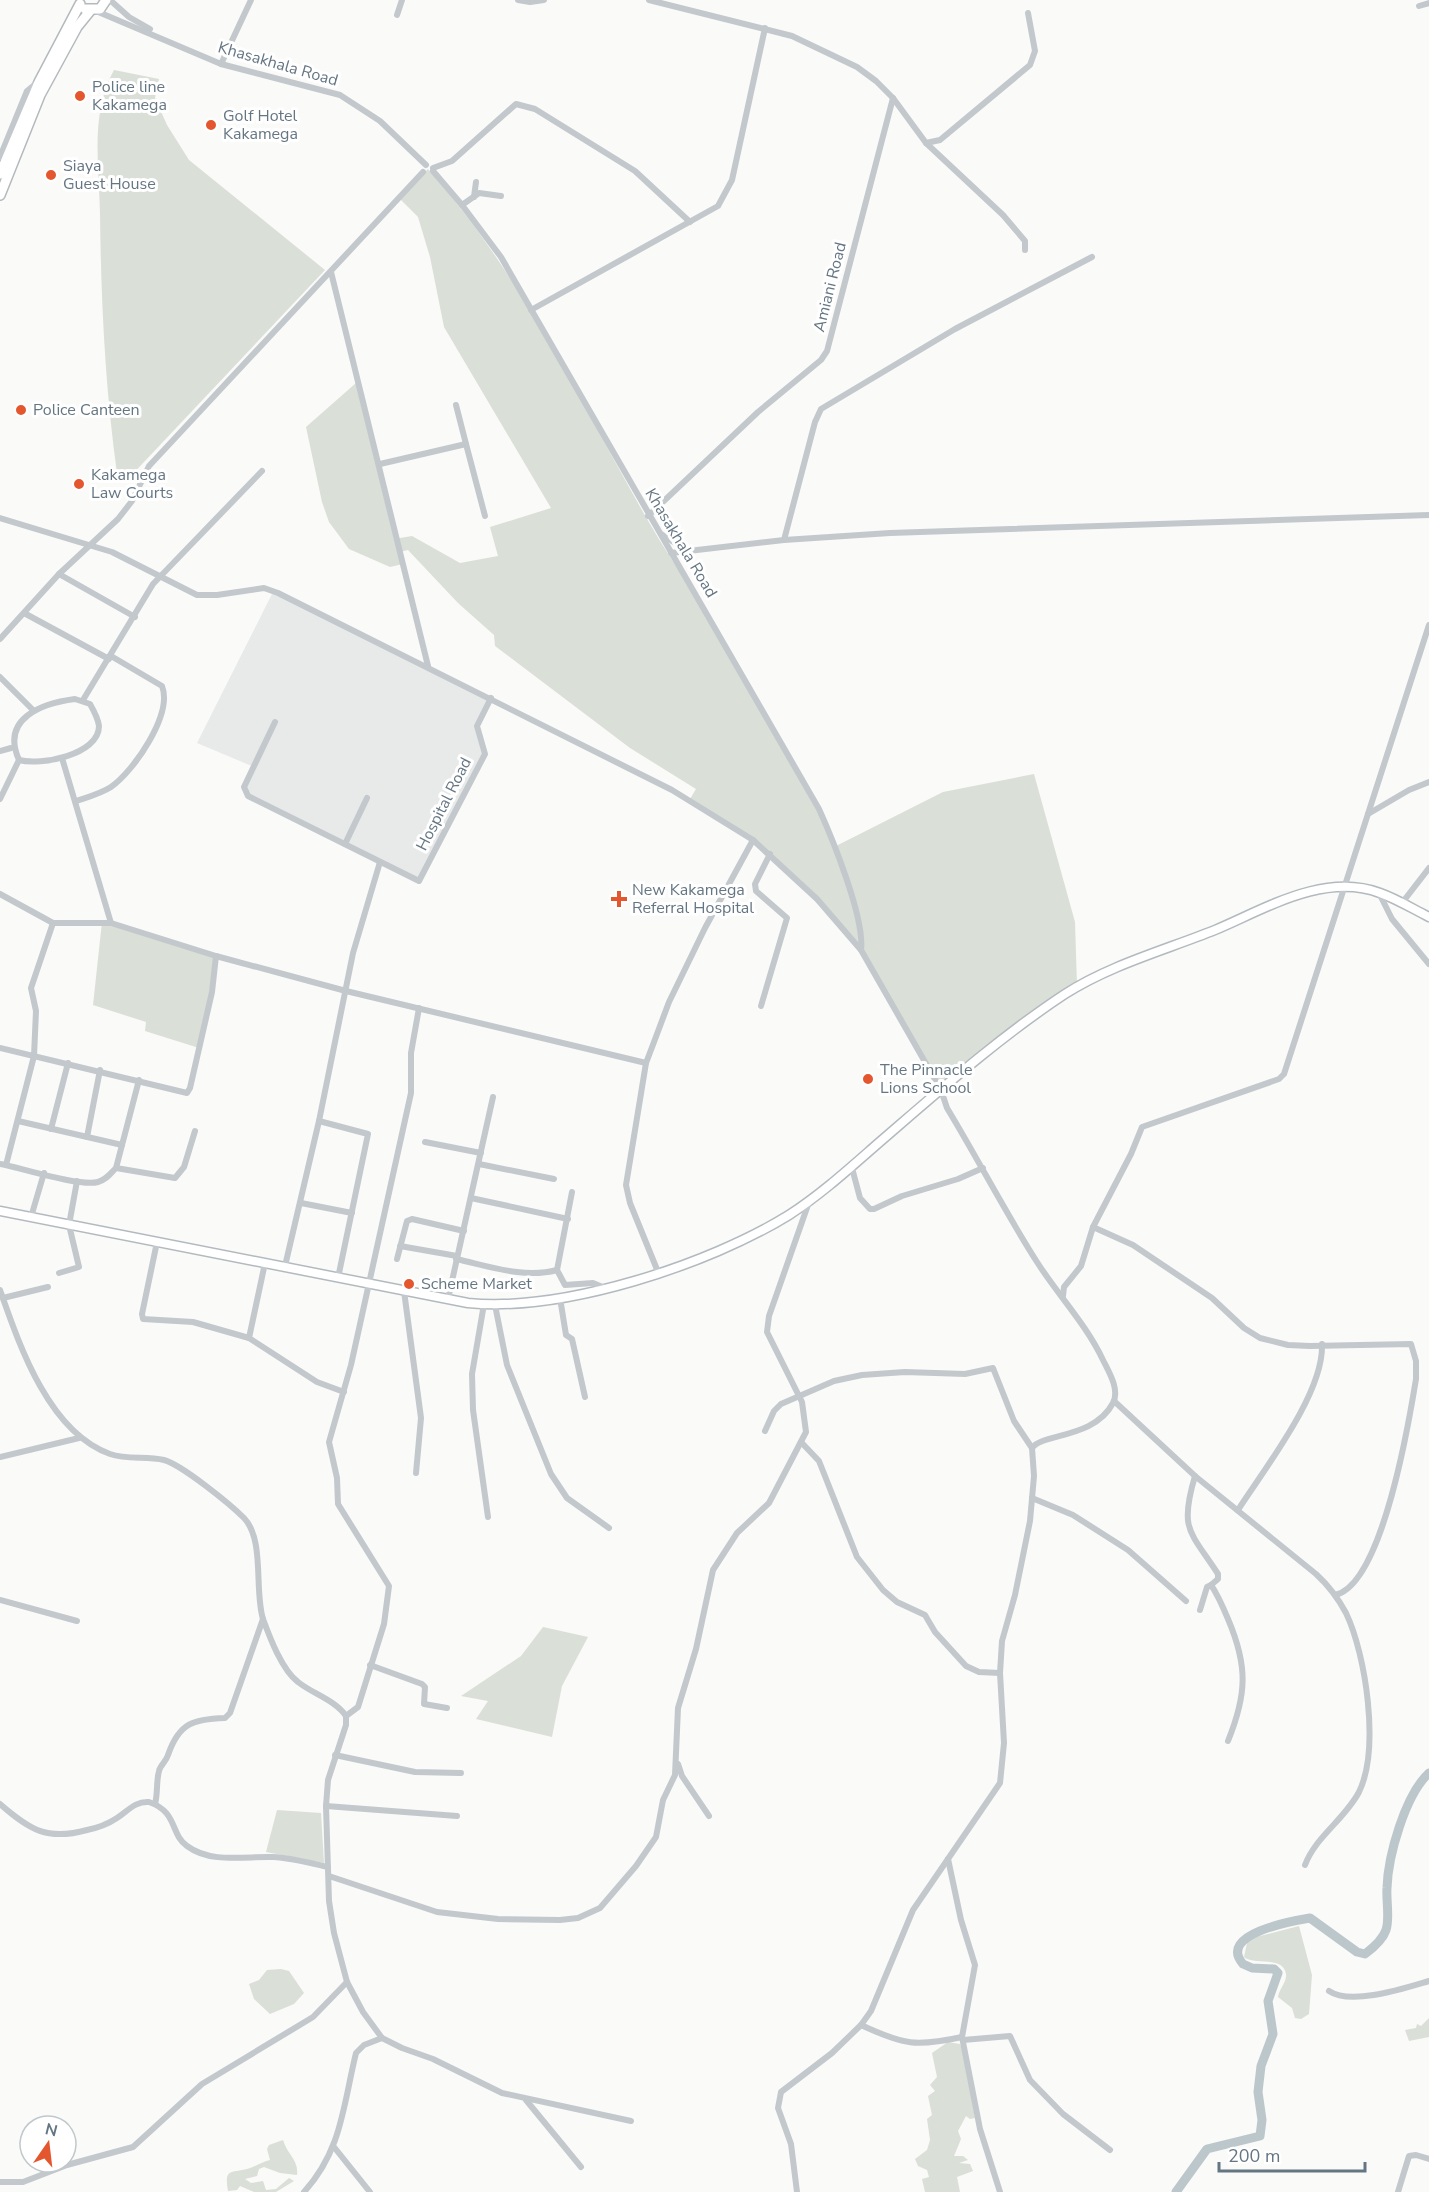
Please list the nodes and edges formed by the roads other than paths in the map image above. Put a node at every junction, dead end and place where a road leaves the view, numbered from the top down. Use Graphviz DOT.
graph roads {
  1 [pos="108,0"];
  2 [pos="251,0"];
  3 [pos="402,0"];
  4 [pos="518,0"];
  5 [pos="544,0"];
  6 [pos="649,0"];
  7 [pos="79,2"];
  8 [pos="1429,3"];
  9 [pos="1419,6"];
  10 [pos="93,11"];
  11 [pos="1028,13"];
  12 [pos="397,15"];
  13 [pos="765,28"];
  14 [pos="174,42"];
  15 [pos="221,64"];
  16 [pos="39,82"];
  17 [pos="892,98"];
  18 [pos="926,143"];
  19 [pos="0,157"];
  20 [pos="426,165"];
  21 [pos="433,170"];
  22 [pos="423,172"];
  23 [pos="0,174"];
  24 [pos="476,182"];
  25 [pos="0,195"];
  26 [pos="474,196"];
  27 [pos="501,196"];
  28 [pos="462,205"];
  29 [pos="690,222"];
  30 [pos="1025,250"];
  31 [pos="1092,257"];
  32 [pos="331,272"];
  33 [pos="531,310"];
  34 [pos="456,405"];
  35 [pos="466,444"];
  36 [pos="380,464"];
  37 [pos="262,471"];
  38 [pos="1429,515"];
  39 [pos="485,516"];
  40 [pos="648,516"];
  41 [pos="0,518"];
  42 [pos="659,532"];
  43 [pos="784,540"];
  44 [pos="90,545"];
  45 [pos="686,550"];
  46 [pos="671,553"];
  47 [pos="59,574"];
  48 [pos="161,577"];
  49 [pos="24,613"];
  50 [pos="135,617"];
  51 [pos="1429,625"];
  52 [pos="0,639"];
  53 [pos="110,657"];
  54 [pos="428,666"];
  55 [pos="0,677"];
  56 [pos="491,698"];
  57 [pos="83,700"];
  58 [pos="32,709"];
  59 [pos="275,722"];
  60 [pos="10,748"];
  61 [pos="0,751"];
  62 [pos="62,758"];
  63 [pos="19,760"];
  64 [pos="1429,782"];
  65 [pos="367,798"];
  66 [pos="0,799"];
  67 [pos="76,801"];
  68 [pos="1368,815"];
  69 [pos="753,840"];
  70 [pos="345,844"];
  71 [pos="770,854"];
  72 [pos="380,862"];
  73 [pos="1429,868"];
  74 [pos="1343,887"];
  75 [pos="1379,892"];
  76 [pos="0,894"];
  77 [pos="1402,903"];
  78 [pos="1429,917"];
  79 [pos="53,923"];
  80 [pos="111,923"];
  81 [pos="861,950"];
  82 [pos="216,956"];
  83 [pos="1429,964"];
  84 [pos="346,991"];
  85 [pos="761,1006"];
  86 [pos="418,1008"];
  87 [pos="0,1048"];
  88 [pos="34,1056"];
  89 [pos="68,1063"];
  90 [pos="646,1064"];
  91 [pos="100,1070"];
  92 [pos="139,1080"];
  93 [pos="941,1090"];
  94 [pos="493,1097"];
  95 [pos="18,1121"];
  96 [pos="319,1121"];
  97 [pos="51,1129"];
  98 [pos="195,1131"];
  99 [pos="87,1137"];
  100 [pos="425,1142"];
  101 [pos="122,1145"];
  102 [pos="481,1153"];
  103 [pos="3,1164"];
  104 [pos="479,1164"];
  105 [pos="116,1168"];
  106 [pos="852,1168"];
  107 [pos="983,1168"];
  108 [pos="44,1173"];
  109 [pos="554,1179"];
  110 [pos="77,1181"];
  111 [pos="572,1192"];
  112 [pos="471,1198"];
  113 [pos="810,1201"];
  114 [pos="301,1203"];
  115 [pos="0,1211"];
  116 [pos="352,1213"];
  117 [pos="31,1217"];
  118 [pos="568,1218"];
  119 [pos="69,1225"];
  120 [pos="1093,1227"];
  121 [pos="464,1231"];
  122 [pos="157,1242"];
  123 [pos="400,1246"];
  124 [pos="456,1257"];
  125 [pos="397,1259"];
  126 [pos="265,1263"];
  127 [pos="285,1266"];
  128 [pos="557,1270"];
  129 [pos="59,1272"];
  130 [pos="658,1272"];
  131 [pos="338,1278"];
  132 [pos="367,1284"];
  133 [pos="48,1287"];
  134 [pos="605,1288"];
  135 [pos="0,1290"];
  136 [pos="404,1291"];
  137 [pos="1063,1296"];
  138 [pos="3,1298"];
  139 [pos="560,1298"];
  140 [pos="448,1299"];
  141 [pos="484,1304"];
  142 [pos="495,1305"];
  143 [pos="249,1338"];
  144 [pos="1322,1344"];
  145 [pos="344,1392"];
  146 [pos="799,1394"];
  147 [pos="585,1396"];
  148 [pos="1114,1401"];
  149 [pos="765,1431"];
  150 [pos="79,1438"];
  151 [pos="801,1442"];
  152 [pos="1032,1448"];
  153 [pos="0,1457"];
  154 [pos="416,1473"];
  155 [pos="1195,1476"];
  156 [pos="1032,1498"];
  157 [pos="1238,1510"];
  158 [pos="488,1518"];
  159 [pos="609,1528"];
  160 [pos="1211,1585"];
  161 [pos="1335,1595"];
  162 [pos="0,1600"];
  163 [pos="1186,1601"];
  164 [pos="1200,1610"];
  165 [pos="263,1618"];
  166 [pos="77,1621"];
  167 [pos="370,1665"];
  168 [pos="1000,1673"];
  169 [pos="447,1708"];
  170 [pos="346,1716"];
  171 [pos="1228,1741"];
  172 [pos="335,1755"];
  173 [pos="677,1760"];
  174 [pos="461,1773"];
  175 [pos="0,1804"];
  176 [pos="155,1804"];
  177 [pos="326,1806"];
  178 [pos="457,1816"];
  179 [pos="709,1816"];
  180 [pos="948,1859"];
  181 [pos="1305,1865"];
  182 [pos="328,1867"];
  183 [pos="329,1876"];
  184 [pos="1429,1981"];
  185 [pos="347,1982"];
  186 [pos="1329,1991"];
  187 [pos="861,2025"];
  188 [pos="382,2038"];
  189 [pos="962,2038"];
  190 [pos="525,2099"];
  191 [pos="631,2121"];
  192 [pos="334,2147"];
  193 [pos="1110,2150"];
  194 [pos="1429,2159"];
  195 [pos="581,2167"];
  196 [pos="0,2182"];
  197 [pos="304,2192"];
  198 [pos="370,2192"];
  199 [pos="797,2192"];
  200 [pos="1000,2192"];
  201 [pos="1398,2192"];
  1 -- 10 [label="highway"];
  1 -- 14 [label="street"];
  2 -- 15 [label="street"];
  3 -- 12 [label="street"];
  4 -- 5 [label="street"];
  6 -- 13 [label="street"];
  7 -- 10 [label="highway"];
  7 -- 16 [label="highway"];
  8 -- 9 [label="street"];
  10 -- 14 [label="street"];
  10 -- 25 [label="highway"];
  11 -- 18 [label="street"];
  13 -- 17 [label="street"];
  13 -- 29 [label="street"];
  14 -- 15 [label="street, Khasakhala Road"];
  15 -- 20 [label="street, Khasakhala Road"];
  16 -- 19 [label="street"];
  16 -- 23 [label="highway"];
  17 -- 18 [label="street"];
  17 -- 40 [label="street, Amiani Road"];
  18 -- 30 [label="street"];
  20 -- 21 [label="street, Khasakhala Road"];
  20 -- 22 [label="street"];
  21 -- 22 [label="street"];
  21 -- 28 [label="street, Khasakhala Road"];
  21 -- 29 [label="street"];
  22 -- 32 [label="street"];
  24 -- 26 [label="street"];
  26 -- 27 [label="street"];
  26 -- 28 [label="street"];
  28 -- 33 [label="street, Khasakhala Road"];
  29 -- 33 [label="street"];
  31 -- 43 [label="street"];
  32 -- 36 [label="street"];
  32 -- 44 [label="street"];
  33 -- 40 [label="street, Khasakhala Road"];
  34 -- 35 [label="street"];
  35 -- 36 [label="street"];
  35 -- 39 [label="street"];
  36 -- 54 [label="street"];
  37 -- 48 [label="street"];
  38 -- 43 [label="street"];
  40 -- 42 [label="street, Khasakhala Road"];
  41 -- 44 [label="street"];
  42 -- 45 [label="street"];
  42 -- 46 [label="street, Khasakhala Road"];
  43 -- 45 [label="street"];
  44 -- 47 [label="street"];
  44 -- 48 [label="street"];
  45 -- 46 [label="street"];
  46 -- 81 [label="street, Khasakhala Road"];
  47 -- 49 [label="street"];
  47 -- 50 [label="street"];
  48 -- 50 [label="street"];
  48 -- 54 [label="street"];
  49 -- 52 [label="street"];
  49 -- 53 [label="street"];
  50 -- 53 [label="street"];
  51 -- 68 [label="street"];
  53 -- 57 [label="street"];
  53 -- 67 [label="street"];
  54 -- 56 [label="street"];
  55 -- 58 [label="street"];
  56 -- 69 [label="street"];
  56 -- 72 [label="street, Hospital Road"];
  57 -- 58 [label="street"];
  57 -- 62 [label="street"];
  58 -- 60 [label="street"];
  59 -- 70 [label="street"];
  60 -- 61 [label="street"];
  60 -- 63 [label="street"];
  62 -- 63 [label="street"];
  62 -- 67 [label="street"];
  63 -- 66 [label="street"];
  64 -- 68 [label="street"];
  65 -- 70 [label="street"];
  67 -- 80 [label="street"];
  68 -- 74 [label="street"];
  69 -- 71 [label="street"];
  69 -- 90 [label="street"];
  70 -- 72 [label="street"];
  71 -- 81 [label="street"];
  71 -- 85 [label="street"];
  72 -- 84 [label="street"];
  73 -- 77 [label="street"];
  74 -- 75 [label="main road"];
  74 -- 93 [label="main road"];
  74 -- 120 [label="street"];
  75 -- 77 [label="main road"];
  75 -- 83 [label="street"];
  76 -- 79 [label="street"];
  77 -- 78 [label="main road"];
  79 -- 80 [label="street"];
  79 -- 88 [label="street"];
  80 -- 82 [label="street"];
  81 -- 93 [label="street"];
  82 -- 84 [label="street"];
  82 -- 92 [label="street"];
  84 -- 86 [label="street"];
  84 -- 96 [label="street"];
  86 -- 90 [label="street"];
  86 -- 132 [label="street"];
  87 -- 88 [label="street"];
  88 -- 89 [label="street"];
  88 -- 95 [label="street"];
  89 -- 91 [label="street"];
  89 -- 97 [label="street"];
  90 -- 130 [label="street"];
  91 -- 92 [label="street"];
  91 -- 99 [label="street"];
  92 -- 101 [label="street"];
  93 -- 106 [label="main road"];
  93 -- 107 [label="street"];
  94 -- 102 [label="street"];
  95 -- 97 [label="street"];
  95 -- 103 [label="street"];
  96 -- 114 [label="street"];
  96 -- 116 [label="street"];
  97 -- 99 [label="street"];
  98 -- 105 [label="street"];
  99 -- 101 [label="street"];
  100 -- 102 [label="street"];
  101 -- 105 [label="street"];
  102 -- 104 [label="street"];
  103 -- 108 [label="street"];
  104 -- 109 [label="street"];
  104 -- 112 [label="street"];
  105 -- 110 [label="street"];
  106 -- 107 [label="street"];
  106 -- 113 [label="main road"];
  107 -- 137 [label="street"];
  108 -- 110 [label="street"];
  108 -- 117 [label="street"];
  110 -- 119 [label="street"];
  111 -- 118 [label="street"];
  112 -- 118 [label="street"];
  112 -- 121 [label="street"];
  113 -- 130 [label="main road"];
  113 -- 146 [label="street"];
  114 -- 116 [label="street"];
  114 -- 127 [label="street"];
  115 -- 117 [label="main road"];
  116 -- 131 [label="street"];
  117 -- 119 [label="main road"];
  118 -- 128 [label="street"];
  119 -- 122 [label="main road"];
  119 -- 129 [label="street"];
  120 -- 137 [label="street"];
  120 -- 144 [label="street"];
  121 -- 123 [label="street"];
  121 -- 124 [label="street"];
  122 -- 126 [label="main road"];
  122 -- 143 [label="street"];
  123 -- 124 [label="street"];
  123 -- 125 [label="street"];
  124 -- 128 [label="street"];
  124 -- 140 [label="street"];
  126 -- 127 [label="main road"];
  126 -- 143 [label="street"];
  127 -- 131 [label="main road"];
  128 -- 134 [label="street"];
  130 -- 134 [label="main road"];
  131 -- 132 [label="main road"];
  132 -- 136 [label="main road"];
  132 -- 145 [label="street"];
  133 -- 138 [label="street"];
  134 -- 139 [label="main road"];
  135 -- 138 [label="street"];
  136 -- 140 [label="main road"];
  136 -- 154 [label="street"];
  137 -- 148 [label="street"];
  138 -- 150 [label="street"];
  139 -- 142 [label="main road"];
  139 -- 147 [label="street"];
  140 -- 141 [label="main road"];
  141 -- 142 [label="main road"];
  141 -- 158 [label="street"];
  142 -- 159 [label="street"];
  143 -- 145 [label="street"];
  144 -- 157 [label="street"];
  144 -- 161 [label="street"];
  145 -- 167 [label="street"];
  146 -- 149 [label="street"];
  146 -- 151 [label="street"];
  146 -- 152 [label="street"];
  148 -- 152 [label="street"];
  148 -- 155 [label="street"];
  150 -- 153 [label="street"];
  150 -- 165 [label="street"];
  151 -- 168 [label="street"];
  151 -- 173 [label="street"];
  152 -- 156 [label="street"];
  155 -- 157 [label="street"];
  155 -- 160 [label="street"];
  156 -- 163 [label="street"];
  156 -- 168 [label="street"];
  157 -- 161 [label="street"];
  160 -- 164 [label="street"];
  160 -- 171 [label="street"];
  161 -- 181 [label="street"];
  162 -- 166 [label="street"];
  165 -- 170 [label="street"];
  165 -- 176 [label="street"];
  167 -- 169 [label="street"];
  167 -- 170 [label="street"];
  168 -- 180 [label="street"];
  170 -- 172 [label="street"];
  172 -- 174 [label="street"];
  172 -- 177 [label="street"];
  173 -- 179 [label="street"];
  173 -- 183 [label="street"];
  175 -- 176 [label="street"];
  176 -- 182 [label="street"];
  177 -- 178 [label="street"];
  177 -- 182 [label="street"];
  180 -- 187 [label="street"];
  180 -- 189 [label="street"];
  182 -- 183 [label="street"];
  183 -- 185 [label="street"];
  184 -- 186 [label="street"];
  185 -- 188 [label="street"];
  185 -- 196 [label="street"];
  187 -- 189 [label="street"];
  187 -- 199 [label="street"];
  188 -- 190 [label="street"];
  188 -- 192 [label="street"];
  189 -- 193 [label="street"];
  189 -- 200 [label="street"];
  190 -- 191 [label="street"];
  190 -- 195 [label="street"];
  192 -- 197 [label="street"];
  192 -- 198 [label="street"];
  194 -- 201 [label="street"];
}
